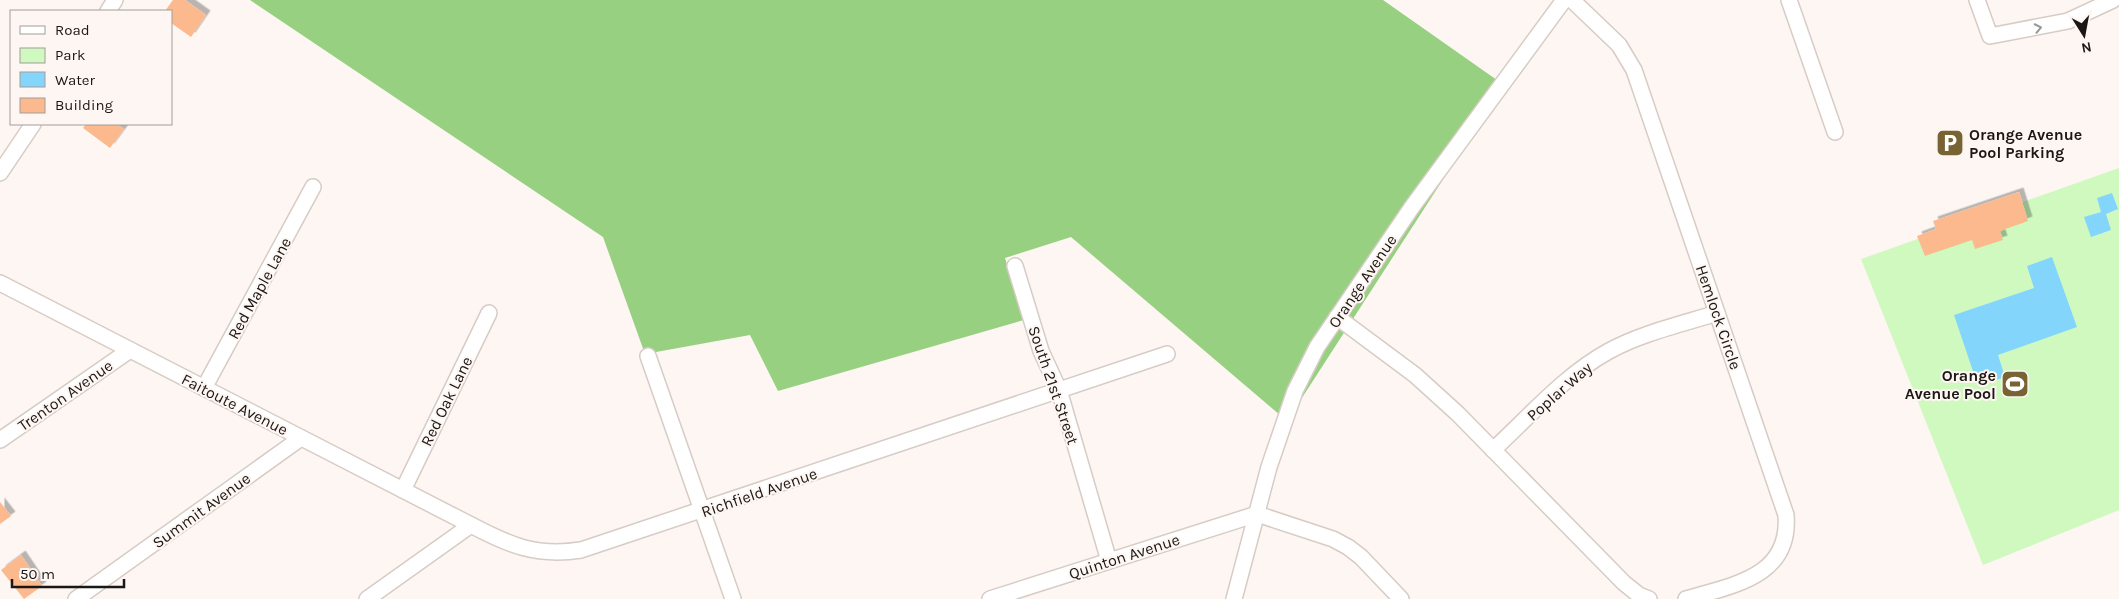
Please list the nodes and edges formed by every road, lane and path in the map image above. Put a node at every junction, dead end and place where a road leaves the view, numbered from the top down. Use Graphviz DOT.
graph roads {
  1 [pos="1564,0"];
  2 [pos="1572,0"];
  3 [pos="1789,0"];
  4 [pos="1977,0"];
  5 [pos="2113,0"];
  6 [pos="32,125"];
  7 [pos="1835,132"];
  8 [pos="0,173"];
  9 [pos="313,187"];
  10 [pos="1015,266"];
  11 [pos="0,283"];
  12 [pos="489,313"];
  13 [pos="1717,313"];
  14 [pos="1337,317"];
  15 [pos="130,350"];
  16 [pos="1168,354"];
  17 [pos="648,356"];
  18 [pos="204,388"];
  19 [pos="1059,390"];
  20 [pos="301,438"];
  21 [pos="0,440"];
  22 [pos="1493,450"];
  23 [pos="403,490"];
  24 [pos="703,510"];
  25 [pos="1257,514"];
  26 [pos="470,525"];
  27 [pos="1109,561"];
  28 [pos="76,599"];
  29 [pos="368,599"];
  30 [pos="733,599"];
  31 [pos="990,599"];
  32 [pos="1234,599"];
  33 [pos="1401,599"];
  34 [pos="1649,599"];
  35 [pos="1686,599"];
  1 -- 14 [label="street, Orange Avenue"];
  2 -- 13 [label="street, Hemlock Circle"];
  3 -- 7 [label="street"];
  4 -- 5 [label="street, one-way"];
  6 -- 8 [label="street"];
  9 -- 18 [label="street, Red Maple Lane"];
  10 -- 19 [label="street, South 21st Street"];
  11 -- 15 [label="street, Faitoute Avenue"];
  12 -- 23 [label="street, Red Oak Lane"];
  13 -- 22 [label="street, Poplar Way"];
  13 -- 35 [label="street, Hemlock Circle"];
  14 -- 22 [label="street"];
  14 -- 25 [label="street, Orange Avenue"];
  15 -- 18 [label="street, Faitoute Avenue"];
  15 -- 21 [label="street, Trenton Avenue"];
  16 -- 19 [label="street, Richfield Avenue"];
  17 -- 24 [label="street"];
  18 -- 20 [label="street, Faitoute Avenue"];
  19 -- 24 [label="street, Richfield Avenue"];
  19 -- 27 [label="street, South 21st Street"];
  20 -- 23 [label="street, Faitoute Avenue"];
  20 -- 28 [label="street, Summit Avenue"];
  22 -- 34 [label="street"];
  23 -- 26 [label="street, Faitoute Avenue"];
  24 -- 26 [label="street, Richfield Avenue"];
  24 -- 30 [label="street"];
  25 -- 27 [label="street, Quinton Avenue"];
  25 -- 32 [label="street, Orange Avenue"];
  25 -- 33 [label="street"];
  26 -- 29 [label="street"];
  27 -- 31 [label="street, Quinton Avenue"];
}
